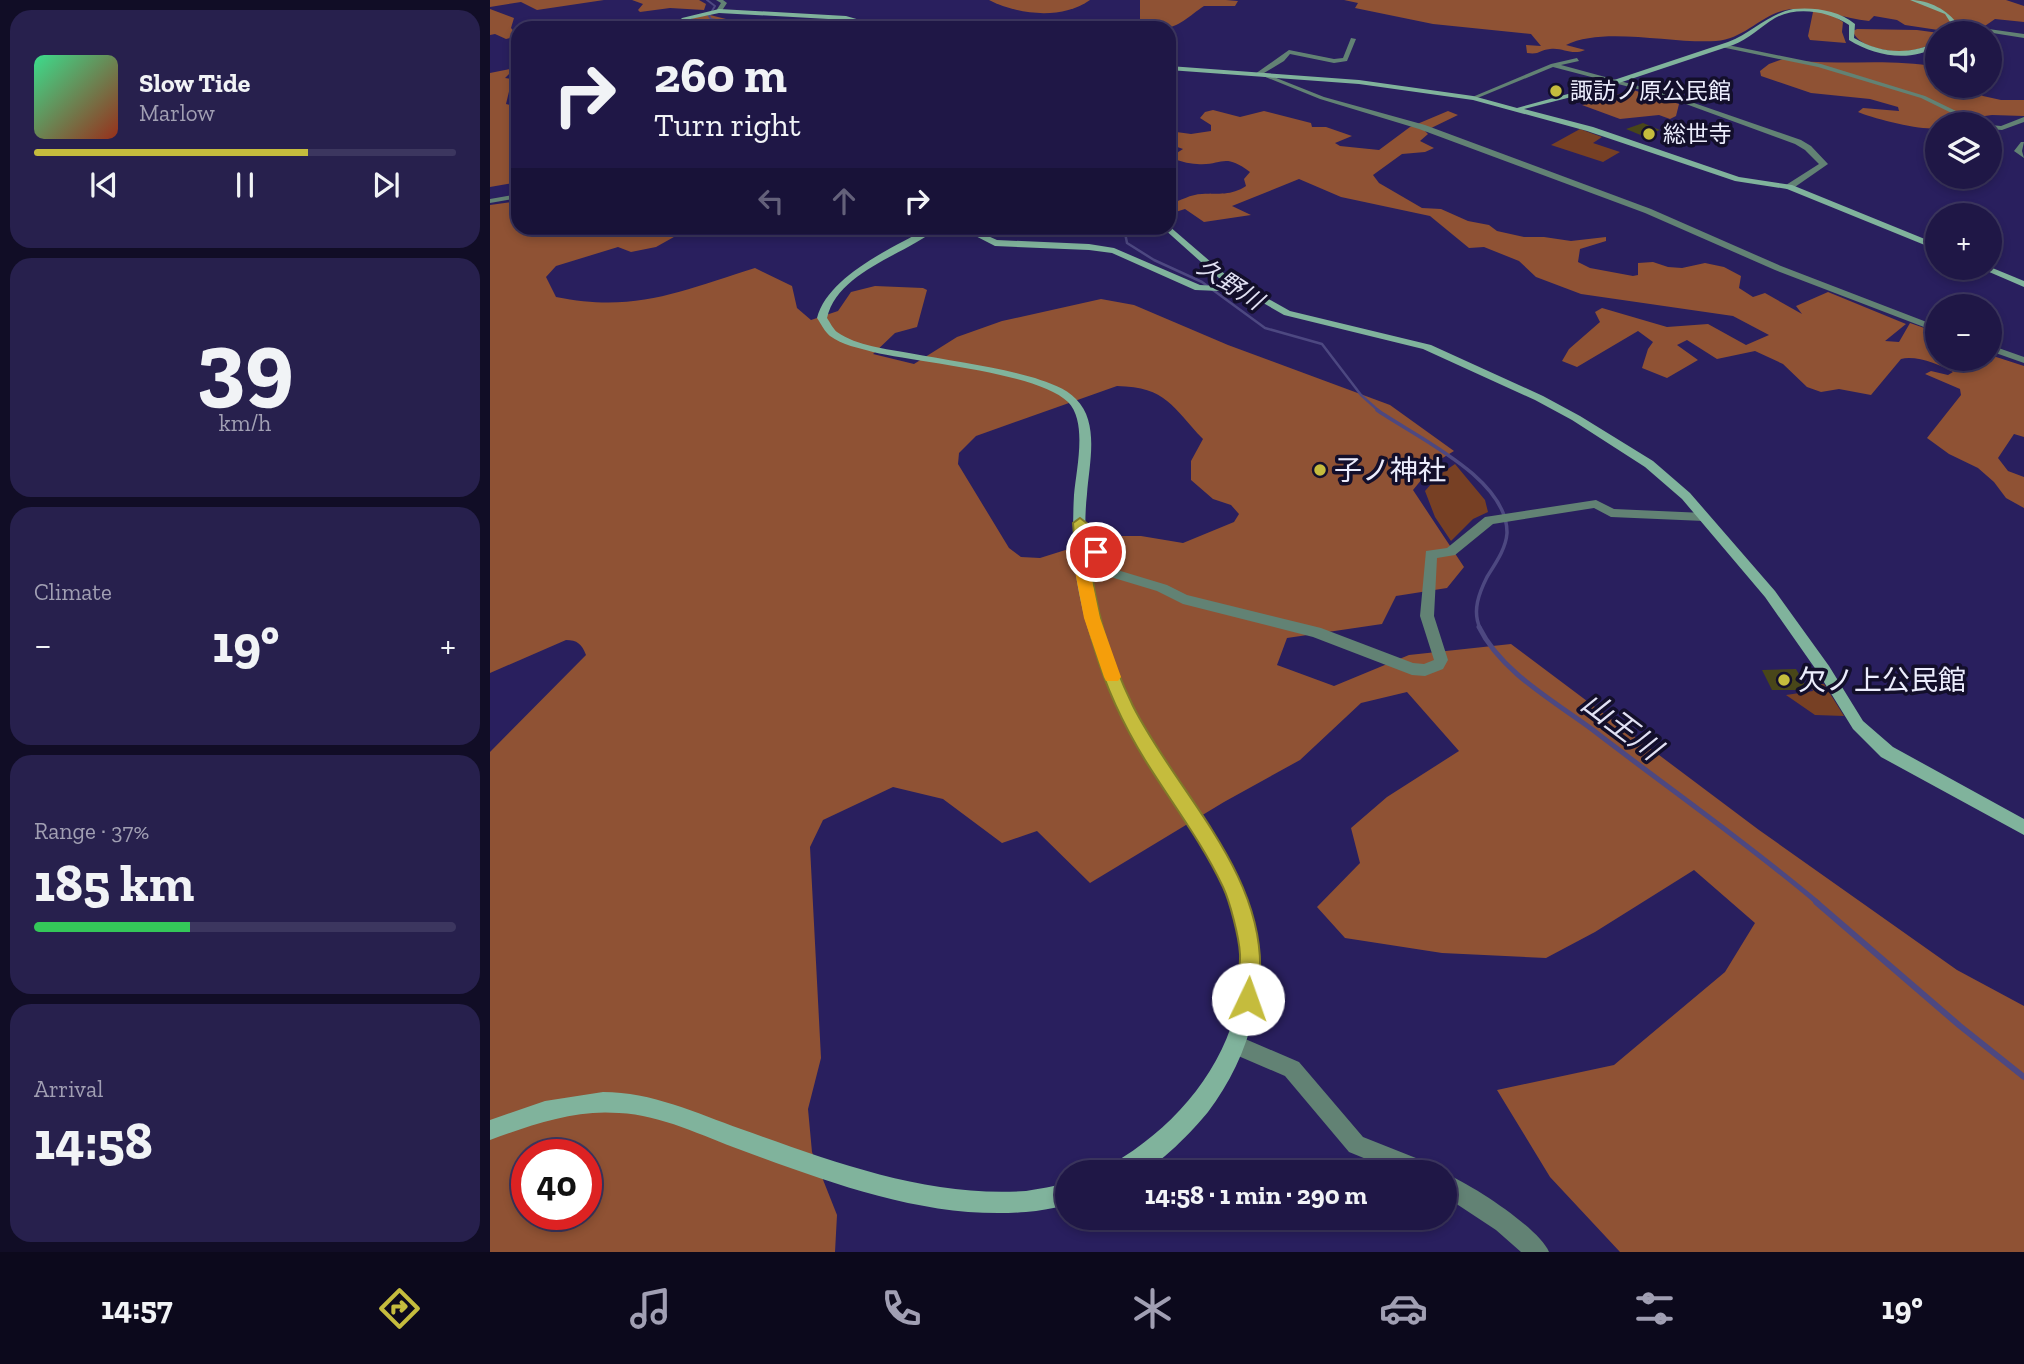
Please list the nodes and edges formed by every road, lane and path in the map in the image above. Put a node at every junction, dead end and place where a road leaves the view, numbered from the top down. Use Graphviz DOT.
graph roads {
  1 [pos="719,0"];
  2 [pos="1913,0"];
  3 [pos="719,11"];
  4 [pos="682,21"];
  5 [pos="858,21"];
  6 [pos="1952,21"];
  7 [pos="2002,32"];
  8 [pos="2024,36"];
  9 [pos="1353,39"];
  10 [pos="1723,46"];
  11 [pos="1925,49"];
  12 [pos="1577,60"];
  13 [pos="1553,65"];
  14 [pos="1176,68"];
  15 [pos="1261,74"];
  16 [pos="1617,82"];
  17 [pos="1473,98"];
  18 [pos="1516,109"];
  19 [pos="1954,112"];
  20 [pos="2024,119"];
  21 [pos="2002,128"];
  22 [pos="2024,144"];
  23 [pos="2024,156"];
  24 [pos="1789,187"];
  25 [pos="511,197"];
  26 [pos="490,201"];
  27 [pos="923,235"];
  28 [pos="978,235"];
  29 [pos="1175,235"];
  30 [pos="1925,242"];
  31 [pos="2002,275"];
  32 [pos="2024,284"];
  33 [pos="1244,290"];
  34 [pos="1925,325"];
  35 [pos="2002,352"];
  36 [pos="2024,360"];
  37 [pos="1704,517"];
  38 [pos="1080,523"];
  39 [pos="2024,828"];
  40 [pos="1236,1045"];
  41 [pos="490,1130"];
  42 [pos="1138,1160"];
  43 [pos="1393,1160"];
  44 [pos="1457,1192"];
  45 [pos="1055,1197"];
  46 [pos="1538,1252"];
  1 -- 3 [label="street"];
  2 -- 6 [label="street"];
  3 -- 4 [label="street"];
  3 -- 5 [label="street"];
  7 -- 8 [label="street"];
  9 -- 15 [label="street"];
  10 -- 11 [label="street"];
  10 -- 16 [label="street"];
  10 -- 19 [label="street"];
  12 -- 13 [label="street"];
  13 -- 16 [label="street"];
  13 -- 17 [label="street"];
  14 -- 15 [label="street"];
  15 -- 17 [label="street"];
  15 -- 34 [label="street"];
  16 -- 18 [label="street"];
  16 -- 24 [label="street"];
  17 -- 18 [label="street"];
  18 -- 24 [label="street"];
  20 -- 21 [label="street"];
  22 -- 23 [label="street"];
  24 -- 30 [label="street"];
  25 -- 26 [label="street"];
  27 -- 38 [label="street"];
  28 -- 33 [label="street"];
  29 -- 33 [label="street"];
  31 -- 32 [label="street"];
  33 -- 37 [label="street"];
  35 -- 36 [label="street"];
  37 -- 38 [label="street"];
  37 -- 39 [label="street"];
  38 -- 40 [label="street"];
  40 -- 42 [label="street"];
  40 -- 43 [label="street"];
  41 -- 45 [label="street"];
  44 -- 46 [label="street"];
}
